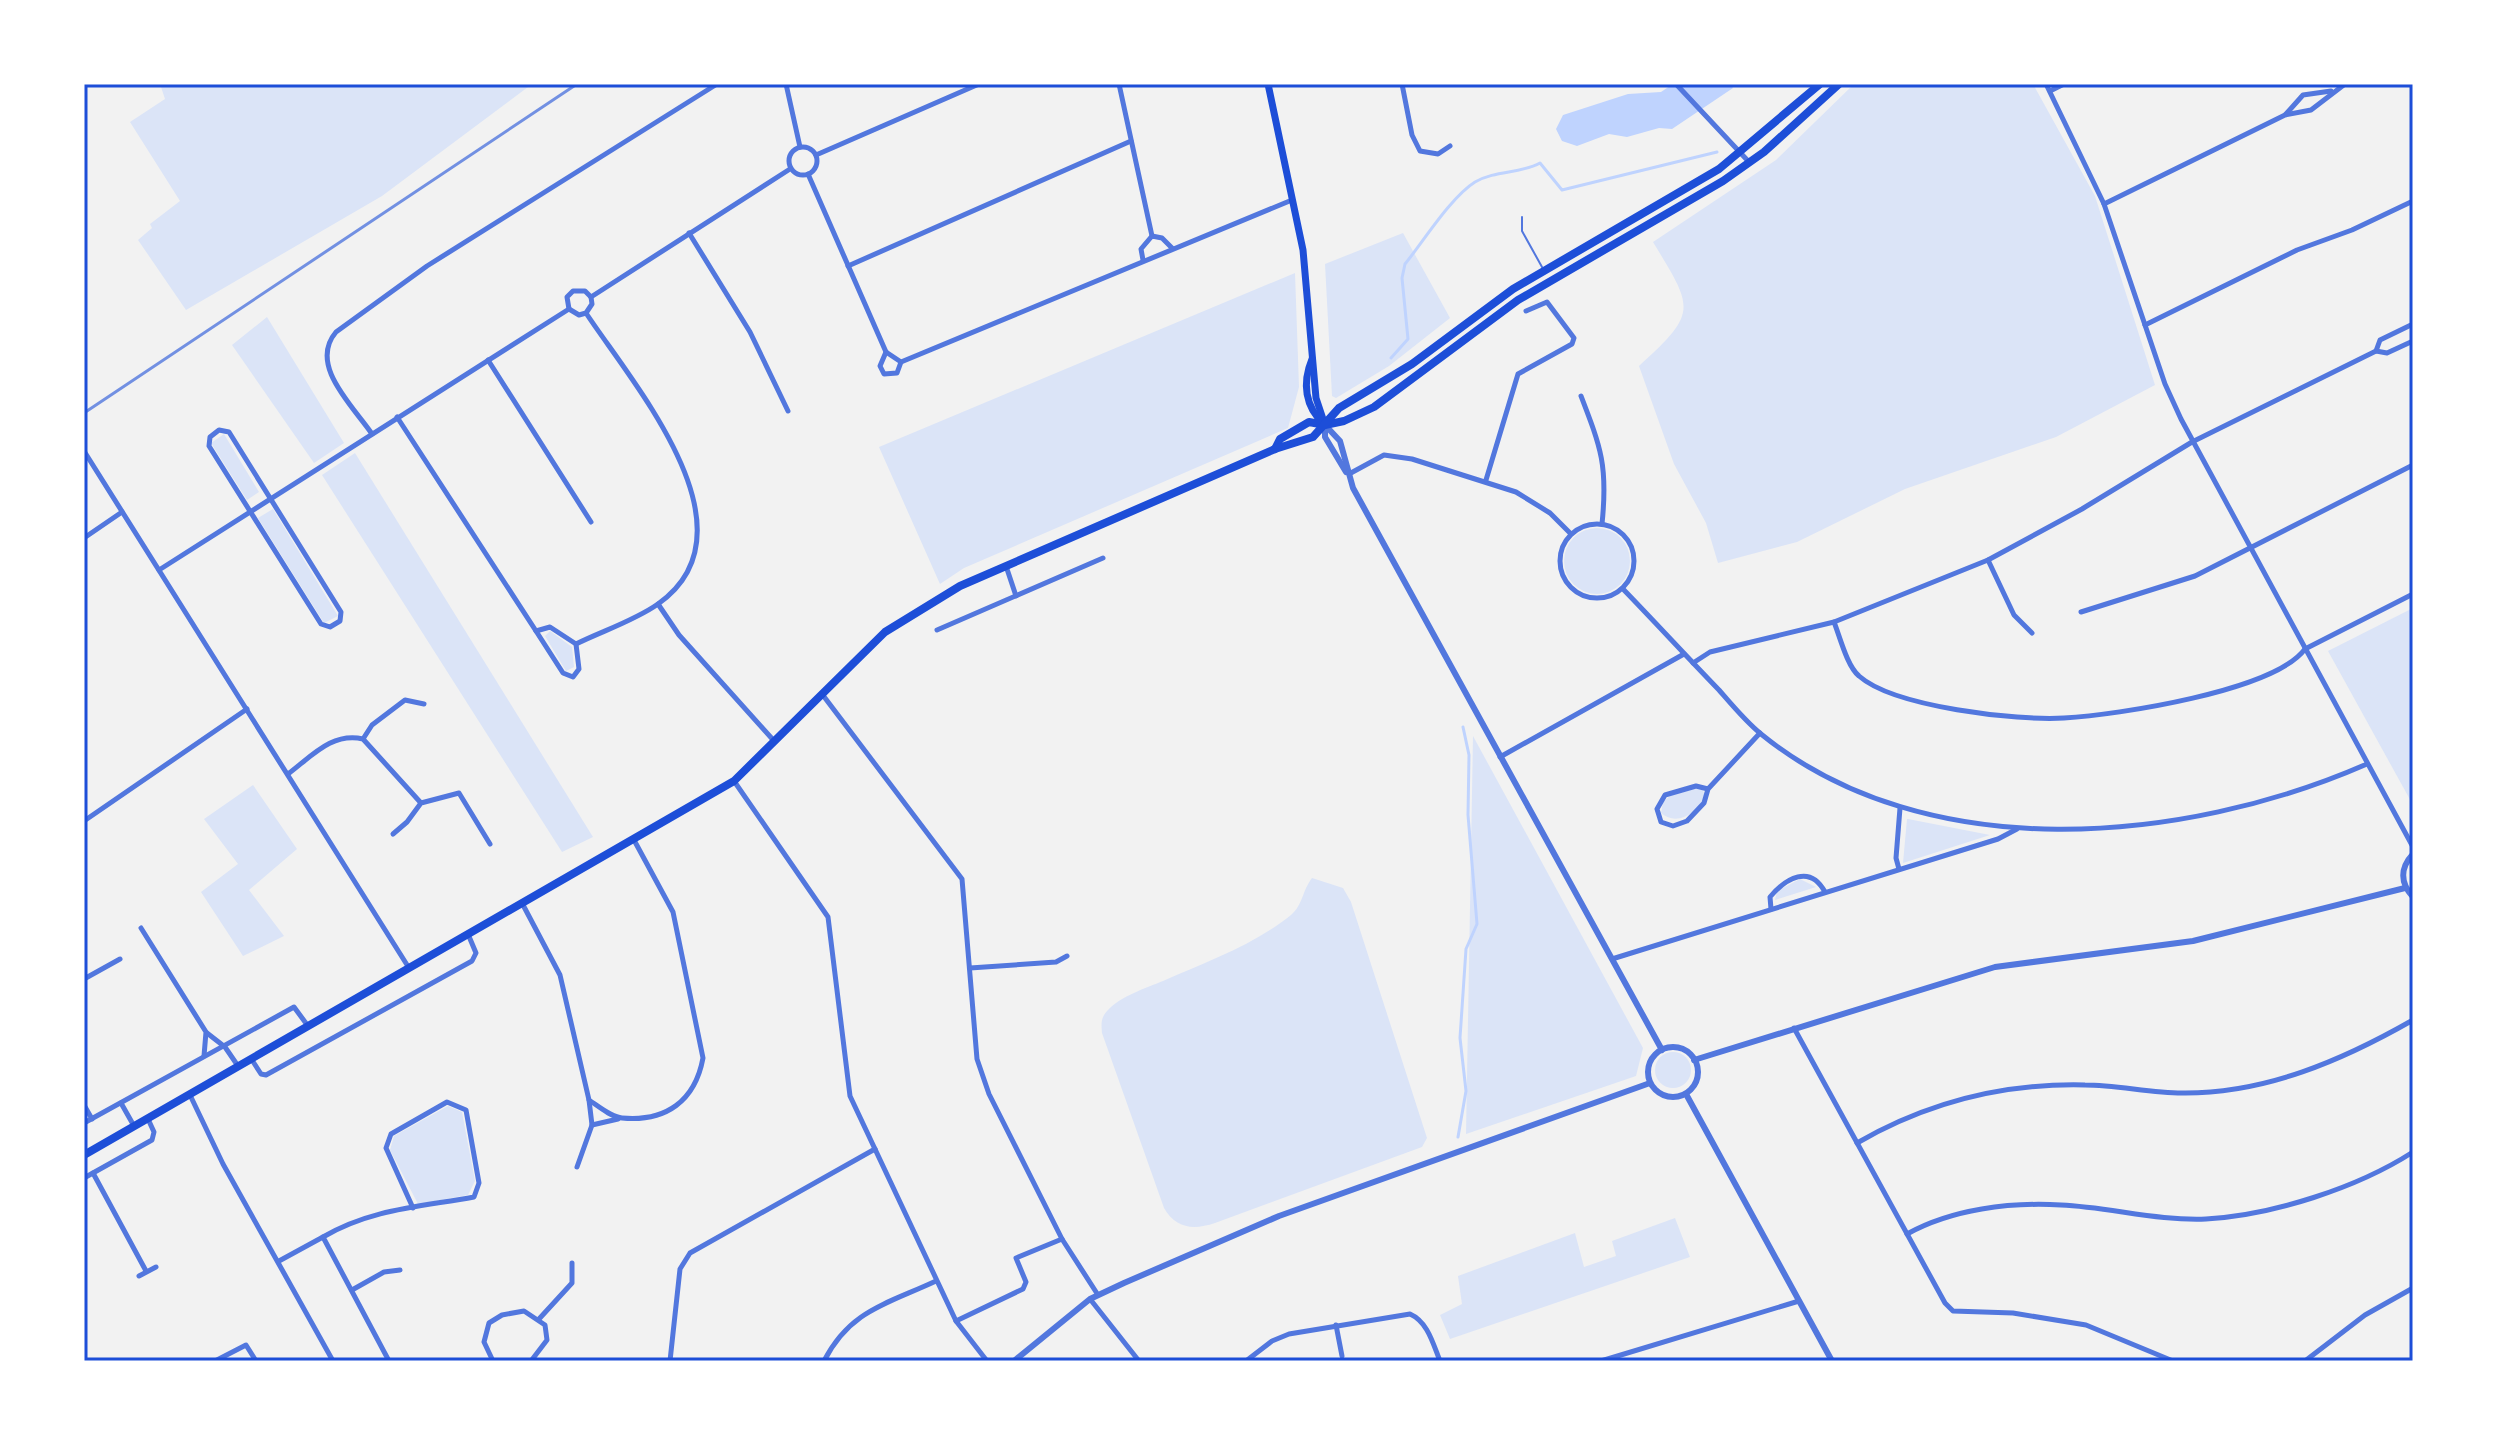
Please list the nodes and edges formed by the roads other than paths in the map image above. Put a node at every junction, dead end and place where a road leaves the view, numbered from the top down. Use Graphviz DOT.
graph roads {
  1 [pos="717,84"];
  2 [pos="786,84"];
  3 [pos="979,84"];
  4 [pos="1119,84"];
  5 [pos="1268,84"];
  6 [pos="1402,84"];
  7 [pos="1676,84"];
  8 [pos="1820,84"];
  9 [pos="2046,84"];
  10 [pos="2064,84"];
  11 [pos="2345,84"];
  12 [pos="1834,86"];
  13 [pos="2050,91"];
  14 [pos="2333,91"];
  15 [pos="2285,115"];
  16 [pos="1131,141"];
  17 [pos="1450,146"];
  18 [pos="800,147"];
  19 [pos="1741,153"];
  20 [pos="816,155"];
  21 [pos="1750,163"];
  22 [pos="790,169"];
  23 [pos="808,174"];
  24 [pos="1293,200"];
  25 [pos="2413,201"];
  26 [pos="2104,204"];
  27 [pos="1522,217"];
  28 [pos="689,233"];
  29 [pos="1152,236"];
  30 [pos="1172,248"];
  31 [pos="1143,260"];
  32 [pos="848,266"];
  33 [pos="1544,271"];
  34 [pos="591,297"];
  35 [pos="569,309"];
  36 [pos="1526,311"];
  37 [pos="586,313"];
  38 [pos="2413,324"];
  39 [pos="2145,325"];
  40 [pos="2413,341"];
  41 [pos="2376,351"];
  42 [pos="886,352"];
  43 [pos="488,360"];
  44 [pos="901,362"];
  45 [pos="1581,396"];
  46 [pos="788,411"];
  47 [pos="397,417"];
  48 [pos="1325,425"];
  49 [pos="372,434"];
  50 [pos="2192,442"];
  51 [pos="1275,449"];
  52 [pos="84,452"];
  53 [pos="2413,465"];
  54 [pos="1348,475"];
  55 [pos="1486,480"];
  56 [pos="272,498"];
  57 [pos="249,511"];
  58 [pos="122,512"];
  59 [pos="591,522"];
  60 [pos="1602,524"];
  61 [pos="1571,534"];
  62 [pos="84,538"];
  63 [pos="2249,547"];
  64 [pos="1103,558"];
  65 [pos="1988,560"];
  66 [pos="1006,566"];
  67 [pos="159,570"];
  68 [pos="1623,589"];
  69 [pos="2413,594"];
  70 [pos="1016,596"];
  71 [pos="658,604"];
  72 [pos="2081,612"];
  73 [pos="1834,622"];
  74 [pos="937,630"];
  75 [pos="536,631"];
  76 [pos="2032,633"];
  77 [pos="576,644"];
  78 [pos="2305,649"];
  79 [pos="1684,654"];
  80 [pos="1693,663"];
  81 [pos="822,693"];
  82 [pos="424,704"];
  83 [pos="247,709"];
  84 [pos="1760,733"];
  85 [pos="363,739"];
  86 [pos="775,743"];
  87 [pos="1500,757"];
  88 [pos="2367,764"];
  89 [pos="288,774"];
  90 [pos="734,781"];
  91 [pos="1708,789"];
  92 [pos="421,803"];
  93 [pos="1900,808"];
  94 [pos="84,821"];
  95 [pos="2017,828"];
  96 [pos="393,834"];
  97 [pos="634,840"];
  98 [pos="490,844"];
  99 [pos="2413,847"];
  100 [pos="2413,854"];
  101 [pos="1899,869"];
  102 [pos="2405,888"];
  103 [pos="1825,893"];
  104 [pos="2413,897"];
  105 [pos="522,903"];
  106 [pos="1771,909"];
  107 [pos="141,928"];
  108 [pos="468,934"];
  109 [pos="1067,956"];
  110 [pos="120,959"];
  111 [pos="1612,959"];
  112 [pos="410,968"];
  113 [pos="970,968"];
  114 [pos="84,979"];
  115 [pos="2413,1020"];
  116 [pos="308,1027"];
  117 [pos="1794,1028"];
  118 [pos="206,1032"];
  119 [pos="225,1047"];
  120 [pos="1662,1050"];
  121 [pos="204,1057"];
  122 [pos="252,1060"];
  123 [pos="1694,1060"];
  124 [pos="239,1068"];
  125 [pos="1650,1083"];
  126 [pos="1686,1094"];
  127 [pos="190,1095"];
  128 [pos="589,1100"];
  129 [pos="121,1103"];
  130 [pos="84,1105"];
  131 [pos="92,1119"];
  132 [pos="148,1119"];
  133 [pos="619,1119"];
  134 [pos="84,1123"];
  135 [pos="592,1125"];
  136 [pos="135,1127"];
  137 [pos="1857,1143"];
  138 [pos="875,1149"];
  139 [pos="2413,1152"];
  140 [pos="84,1154"];
  141 [pos="577,1167"];
  142 [pos="93,1173"];
  143 [pos="84,1178"];
  144 [pos="413,1208"];
  145 [pos="1907,1234"];
  146 [pos="323,1237"];
  147 [pos="1062,1239"];
  148 [pos="279,1261"];
  149 [pos="572,1263"];
  150 [pos="156,1267"];
  151 [pos="400,1270"];
  152 [pos="146,1271"];
  153 [pos="139,1276"];
  154 [pos="936,1281"];
  155 [pos="2413,1288"];
  156 [pos="352,1290"];
  157 [pos="1098,1295"];
  158 [pos="1090,1299"];
  159 [pos="1799,1301"];
  160 [pos="539,1319"];
  161 [pos="956,1321"];
  162 [pos="1336,1325"];
  163 [pos="1342,1356"];
  164 [pos="215,1361"];
  165 [pos="256,1361"];
  166 [pos="333,1361"];
  167 [pos="389,1361"];
  168 [pos="493,1361"];
  169 [pos="531,1361"];
  170 [pos="670,1361"];
  171 [pos="824,1361"];
  172 [pos="987,1361"];
  173 [pos="1014,1361"];
  174 [pos="1139,1361"];
  175 [pos="1246,1361"];
  176 [pos="1440,1361"];
  177 [pos="1601,1361"];
  178 [pos="1832,1361"];
  179 [pos="2173,1361"];
  180 [pos="2305,1361"];
  1 -- 49 [label="street"];
  2 -- 18 [label="street"];
  3 -- 20 [label="street"];
  4 -- 16 [label="street"];
  5 -- 24 [label="main road"];
  6 -- 17 [label="street"];
  7 -- 19 [label="street"];
  8 -- 19 [label="main road"];
  9 -- 13 [label="street"];
  10 -- 13 [label="street"];
  11 -- 14 [label="street"];
  12 -- 21 [label="main road"];
  13 -- 26 [label="street"];
  14 -- 15 [label="street"];
  14 -- 15 [label="street"];
  15 -- 26 [label="street"];
  16 -- 29 [label="street"];
  16 -- 32 [label="street"];
  18 -- 20 [label="street"];
  18 -- 22 [label="street"];
  19 -- 21 [label="street"];
  19 -- 33 [label="main road"];
  20 -- 23 [label="street"];
  21 -- 48 [label="main road"];
  22 -- 23 [label="street"];
  22 -- 28 [label="street"];
  23 -- 32 [label="street"];
  24 -- 30 [label="street"];
  24 -- 48 [label="main road"];
  25 -- 39 [label="street"];
  26 -- 39 [label="street"];
  27 -- 33 [label="lane"];
  28 -- 34 [label="street"];
  28 -- 46 [label="street"];
  29 -- 30 [label="street"];
  29 -- 31 [label="street"];
  30 -- 31 [label="street"];
  31 -- 44 [label="street"];
  32 -- 42 [label="street"];
  33 -- 48 [label="main road"];
  34 -- 35 [label="street"];
  34 -- 37 [label="street"];
  35 -- 37 [label="street"];
  35 -- 43 [label="street"];
  36 -- 55 [label="street"];
  37 -- 71 [label="street"];
  38 -- 41 [label="street"];
  39 -- 50 [label="street"];
  40 -- 41 [label="street"];
  41 -- 50 [label="street"];
  42 -- 44 [label="street"];
  42 -- 44 [label="street"];
  43 -- 47 [label="street"];
  43 -- 59 [label="street"];
  45 -- 60 [label="street"];
  47 -- 49 [label="street"];
  47 -- 75 [label="street"];
  48 -- 51 [label="main road"];
  48 -- 51 [label="main road"];
  48 -- 54 [label="street"];
  48 -- 54 [label="street"];
  49 -- 56 [label="street"];
  50 -- 63 [label="street"];
  50 -- 65 [label="street"];
  51 -- 66 [label="main road"];
  52 -- 58 [label="street"];
  53 -- 63 [label="street"];
  54 -- 55 [label="street"];
  54 -- 87 [label="street"];
  55 -- 61 [label="street"];
  56 -- 57 [label="street"];
  56 -- 57 [label="street"];
  56 -- 57 [label="street"];
  57 -- 67 [label="street"];
  58 -- 62 [label="street"];
  58 -- 67 [label="street"];
  60 -- 61 [label="street"];
  60 -- 68 [label="street"];
  61 -- 68 [label="street"];
  63 -- 72 [label="street"];
  63 -- 78 [label="street"];
  64 -- 70 [label="street"];
  65 -- 73 [label="street"];
  65 -- 76 [label="street"];
  66 -- 70 [label="street"];
  66 -- 81 [label="main road"];
  67 -- 83 [label="street"];
  68 -- 79 [label="street"];
  69 -- 78 [label="street"];
  70 -- 74 [label="street"];
  71 -- 77 [label="street"];
  71 -- 86 [label="street"];
  73 -- 78 [label="street"];
  73 -- 80 [label="street"];
  75 -- 77 [label="street"];
  75 -- 77 [label="street"];
  78 -- 88 [label="street"];
  79 -- 80 [label="street"];
  79 -- 87 [label="street"];
  80 -- 84 [label="street"];
  81 -- 86 [label="main road"];
  81 -- 113 [label="street"];
  82 -- 85 [label="street"];
  83 -- 89 [label="street"];
  83 -- 94 [label="street"];
  84 -- 91 [label="street"];
  84 -- 93 [label="street"];
  85 -- 89 [label="street"];
  85 -- 92 [label="street"];
  86 -- 90 [label="main road"];
  87 -- 111 [label="street"];
  88 -- 95 [label="street"];
  88 -- 99 [label="street"];
  89 -- 112 [label="street"];
  90 -- 97 [label="main road"];
  90 -- 138 [label="street"];
  91 -- 91 [label="street"];
  92 -- 96 [label="street"];
  92 -- 98 [label="street"];
  93 -- 95 [label="street"];
  93 -- 101 [label="street"];
  95 -- 101 [label="street"];
  97 -- 105 [label="main road"];
  97 -- 133 [label="street"];
  100 -- 102 [label="street"];
  101 -- 103 [label="street"];
  102 -- 104 [label="street"];
  102 -- 117 [label="street"];
  103 -- 106 [label="street"];
  103 -- 106 [label="street"];
  105 -- 108 [label="main road"];
  105 -- 128 [label="street"];
  106 -- 111 [label="street"];
  107 -- 118 [label="street"];
  108 -- 112 [label="main road"];
  108 -- 122 [label="street"];
  109 -- 113 [label="street"];
  110 -- 114 [label="street"];
  111 -- 120 [label="street"];
  112 -- 116 [label="main road"];
  113 -- 147 [label="street"];
  115 -- 137 [label="street"];
  116 -- 119 [label="street"];
  116 -- 122 [label="main road"];
  117 -- 123 [label="street"];
  117 -- 137 [label="street"];
  118 -- 119 [label="street"];
  118 -- 121 [label="street"];
  119 -- 121 [label="street"];
  119 -- 124 [label="street"];
  120 -- 123 [label="street"];
  120 -- 125 [label="street"];
  121 -- 129 [label="street"];
  122 -- 124 [label="main road"];
  123 -- 126 [label="street"];
  124 -- 127 [label="main road"];
  125 -- 126 [label="street"];
  125 -- 157 [label="street"];
  126 -- 159 [label="street"];
  127 -- 132 [label="main road"];
  127 -- 148 [label="street"];
  128 -- 133 [label="street"];
  128 -- 135 [label="street"];
  129 -- 131 [label="street"];
  129 -- 136 [label="street"];
  130 -- 131 [label="street"];
  131 -- 134 [label="street"];
  132 -- 136 [label="main road"];
  132 -- 142 [label="street"];
  133 -- 135 [label="street"];
  135 -- 141 [label="street"];
  136 -- 140 [label="main road"];
  137 -- 145 [label="street"];
  138 -- 154 [label="street"];
  138 -- 170 [label="street"];
  139 -- 145 [label="street"];
  142 -- 143 [label="street"];
  142 -- 152 [label="street"];
  144 -- 144 [label="street"];
  144 -- 146 [label="street"];
  145 -- 179 [label="street"];
  146 -- 148 [label="street"];
  146 -- 156 [label="street"];
  147 -- 157 [label="street"];
  147 -- 161 [label="street"];
  148 -- 166 [label="street"];
  149 -- 160 [label="street"];
  150 -- 152 [label="street"];
  151 -- 156 [label="street"];
  152 -- 153 [label="street"];
  154 -- 161 [label="street"];
  154 -- 171 [label="street"];
  155 -- 180 [label="street"];
  156 -- 167 [label="street"];
  157 -- 158 [label="street"];
  158 -- 173 [label="street"];
  158 -- 174 [label="street"];
  159 -- 177 [label="street"];
  159 -- 178 [label="street"];
  160 -- 168 [label="street"];
  160 -- 169 [label="street"];
  161 -- 172 [label="street"];
  162 -- 163 [label="street"];
  162 -- 175 [label="street"];
  162 -- 176 [label="street"];
  164 -- 165 [label="street"];
}
